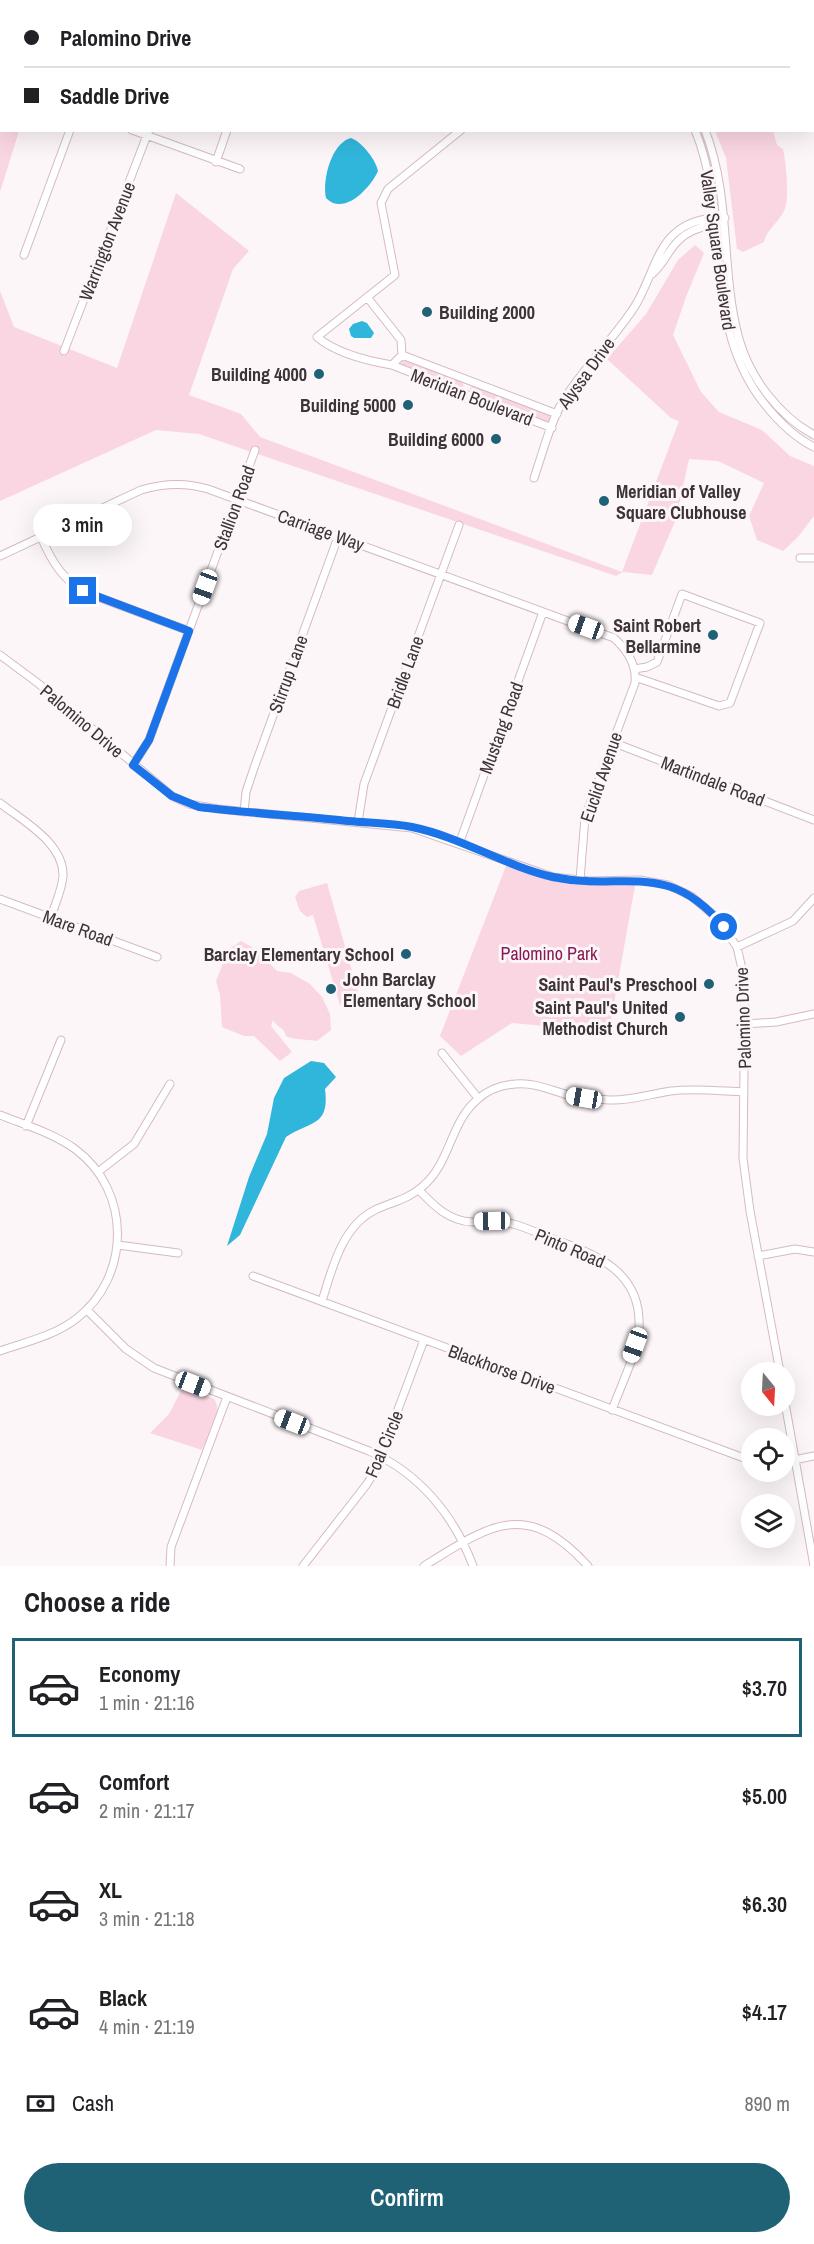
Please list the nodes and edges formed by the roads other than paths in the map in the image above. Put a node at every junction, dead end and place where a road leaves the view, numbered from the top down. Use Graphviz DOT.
graph roads {
  1 [pos="69,132"];
  2 [pos="225,132"];
  3 [pos="458,132"];
  4 [pos="696,132"];
  5 [pos="706,132"];
  6 [pos="148,133"];
  7 [pos="216,162"];
  8 [pos="240,169"];
  9 [pos="725,218"];
  10 [pos="716,220"];
  11 [pos="24,255"];
  12 [pos="367,297"];
  13 [pos="64,351"];
  14 [pos="402,355"];
  15 [pos="392,366"];
  16 [pos="557,414"];
  17 [pos="552,428"];
  18 [pos="814,435"];
  19 [pos="814,447"];
  20 [pos="255,450"];
  21 [pos="534,478"];
  22 [pos="237,500"];
  23 [pos="459,525"];
  24 [pos="41,537"];
  25 [pos="338,537"];
  26 [pos="0,556"];
  27 [pos="800,558"];
  28 [pos="814,558"];
  29 [pos="441,574"];
  30 [pos="543,612"];
  31 [pos="189,631"];
  32 [pos="0,655"];
  33 [pos="633,666"];
  34 [pos="635,677"];
  35 [pos="612,742"];
  36 [pos="133,765"];
  37 [pos="0,803"];
  38 [pos="244,812"];
  39 [pos="814,820"];
  40 [pos="358,822"];
  41 [pos="459,844"];
  42 [pos="580,880"];
  43 [pos="814,898"];
  44 [pos="0,899"];
  45 [pos="51,917"];
  46 [pos="737,947"];
  47 [pos="157,957"];
  48 [pos="814,1014"];
  49 [pos="745,1023"];
  50 [pos="62,1040"];
  51 [pos="442,1053"];
  52 [pos="170,1084"];
  53 [pos="744,1092"];
  54 [pos="478,1098"];
  55 [pos="0,1115"];
  56 [pos="26,1126"];
  57 [pos="98,1172"];
  58 [pos="419,1190"];
  59 [pos="118,1245"];
  60 [pos="814,1252"];
  61 [pos="178,1253"];
  62 [pos="758,1256"];
  63 [pos="253,1276"];
  64 [pos="322,1301"];
  65 [pos="87,1310"];
  66 [pos="424,1340"];
  67 [pos="0,1351"];
  68 [pos="778,1362"];
  69 [pos="227,1397"];
  70 [pos="612,1410"];
  71 [pos="788,1416"];
  72 [pos="381,1456"];
  73 [pos="814,1456"];
  74 [pos="741,1457"];
  75 [pos="796,1460"];
  76 [pos="462,1543"];
  77 [pos="170,1566"];
  78 [pos="303,1566"];
  79 [pos="424,1566"];
  80 [pos="473,1566"];
  81 [pos="588,1566"];
  82 [pos="814,1566"];
  1 -- 11 [label="street"];
  2 -- 7 [label="street"];
  3 -- 12 [label="street, Meridian Boulevard"];
  4 -- 10 [label="street, Valley Square Boulevard"];
  5 -- 9 [label="street, Valley Square Boulevard"];
  6 -- 7 [label="street"];
  6 -- 13 [label="street, Warrington Avenue"];
  7 -- 8 [label="street"];
  9 -- 10 [label="street, Alyssa Drive"];
  9 -- 18 [label="street, Valley Square Boulevard"];
  10 -- 16 [label="street, Alyssa Drive"];
  10 -- 19 [label="street, Valley Square Boulevard"];
  12 -- 14 [label="street, Meridian Boulevard"];
  12 -- 15 [label="street, Meridian Boulevard"];
  14 -- 15 [label="street, Meridian Boulevard"];
  14 -- 16 [label="street, Meridian Boulevard"];
  15 -- 17 [label="street, Meridian Boulevard"];
  16 -- 17 [label="street, Alyssa Drive"];
  17 -- 21 [label="street, Alyssa Drive"];
  20 -- 22 [label="street, Stallion Road"];
  22 -- 24 [label="street, Carriage Way"];
  22 -- 25 [label="street, Carriage Way"];
  22 -- 31 [label="street, Stallion Road"];
  23 -- 29 [label="street, Bridle Lane"];
  24 -- 26 [label="street, Carriage Way"];
  24 -- 31 [label="street"];
  25 -- 29 [label="street, Carriage Way"];
  25 -- 38 [label="street, Stirrup Lane"];
  27 -- 28 [label="street"];
  29 -- 30 [label="street, Carriage Way"];
  29 -- 40 [label="street, Bridle Lane"];
  30 -- 33 [label="street, Carriage Way"];
  30 -- 41 [label="street, Mustang Road"];
  31 -- 36 [label="street, Stallion Road"];
  32 -- 36 [label="street, Palomino Drive"];
  33 -- 34 [label="street, Euclid Avenue"];
  33 -- 34 [label="street"];
  34 -- 35 [label="street, Euclid Avenue"];
  35 -- 39 [label="street, Martindale Road"];
  35 -- 42 [label="street, Euclid Avenue"];
  36 -- 38 [label="street, Palomino Drive"];
  37 -- 45 [label="street"];
  38 -- 40 [label="street, Palomino Drive"];
  40 -- 41 [label="street, Palomino Drive"];
  41 -- 42 [label="street, Palomino Drive"];
  42 -- 46 [label="street, Palomino Drive"];
  43 -- 46 [label="street"];
  44 -- 45 [label="street, Mare Road"];
  45 -- 47 [label="street, Mare Road"];
  46 -- 49 [label="street, Palomino Drive"];
  48 -- 49 [label="street"];
  49 -- 53 [label="street, Palomino Drive"];
  50 -- 56 [label="street"];
  51 -- 54 [label="street"];
  52 -- 57 [label="street"];
  53 -- 54 [label="street"];
  53 -- 62 [label="street, Palomino Drive"];
  54 -- 58 [label="street"];
  55 -- 56 [label="street"];
  56 -- 57 [label="street"];
  57 -- 59 [label="street"];
  58 -- 64 [label="street"];
  58 -- 70 [label="street, Pinto Road"];
  59 -- 61 [label="street"];
  59 -- 65 [label="street"];
  60 -- 62 [label="street"];
  62 -- 68 [label="street, Palomino Drive"];
  63 -- 64 [label="street, Blackhorse Drive"];
  64 -- 66 [label="street, Blackhorse Drive"];
  65 -- 67 [label="street"];
  65 -- 69 [label="street"];
  66 -- 70 [label="street, Blackhorse Drive"];
  66 -- 72 [label="street, Foal Circle"];
  69 -- 72 [label="street"];
  69 -- 77 [label="street"];
  70 -- 74 [label="street, Blackhorse Drive"];
  71 -- 75 [label="street"];
  72 -- 76 [label="street"];
  72 -- 78 [label="street, Foal Circle"];
  73 -- 75 [label="street"];
  75 -- 82 [label="street"];
  76 -- 79 [label="street"];
  76 -- 80 [label="street"];
  76 -- 81 [label="street"];
}
